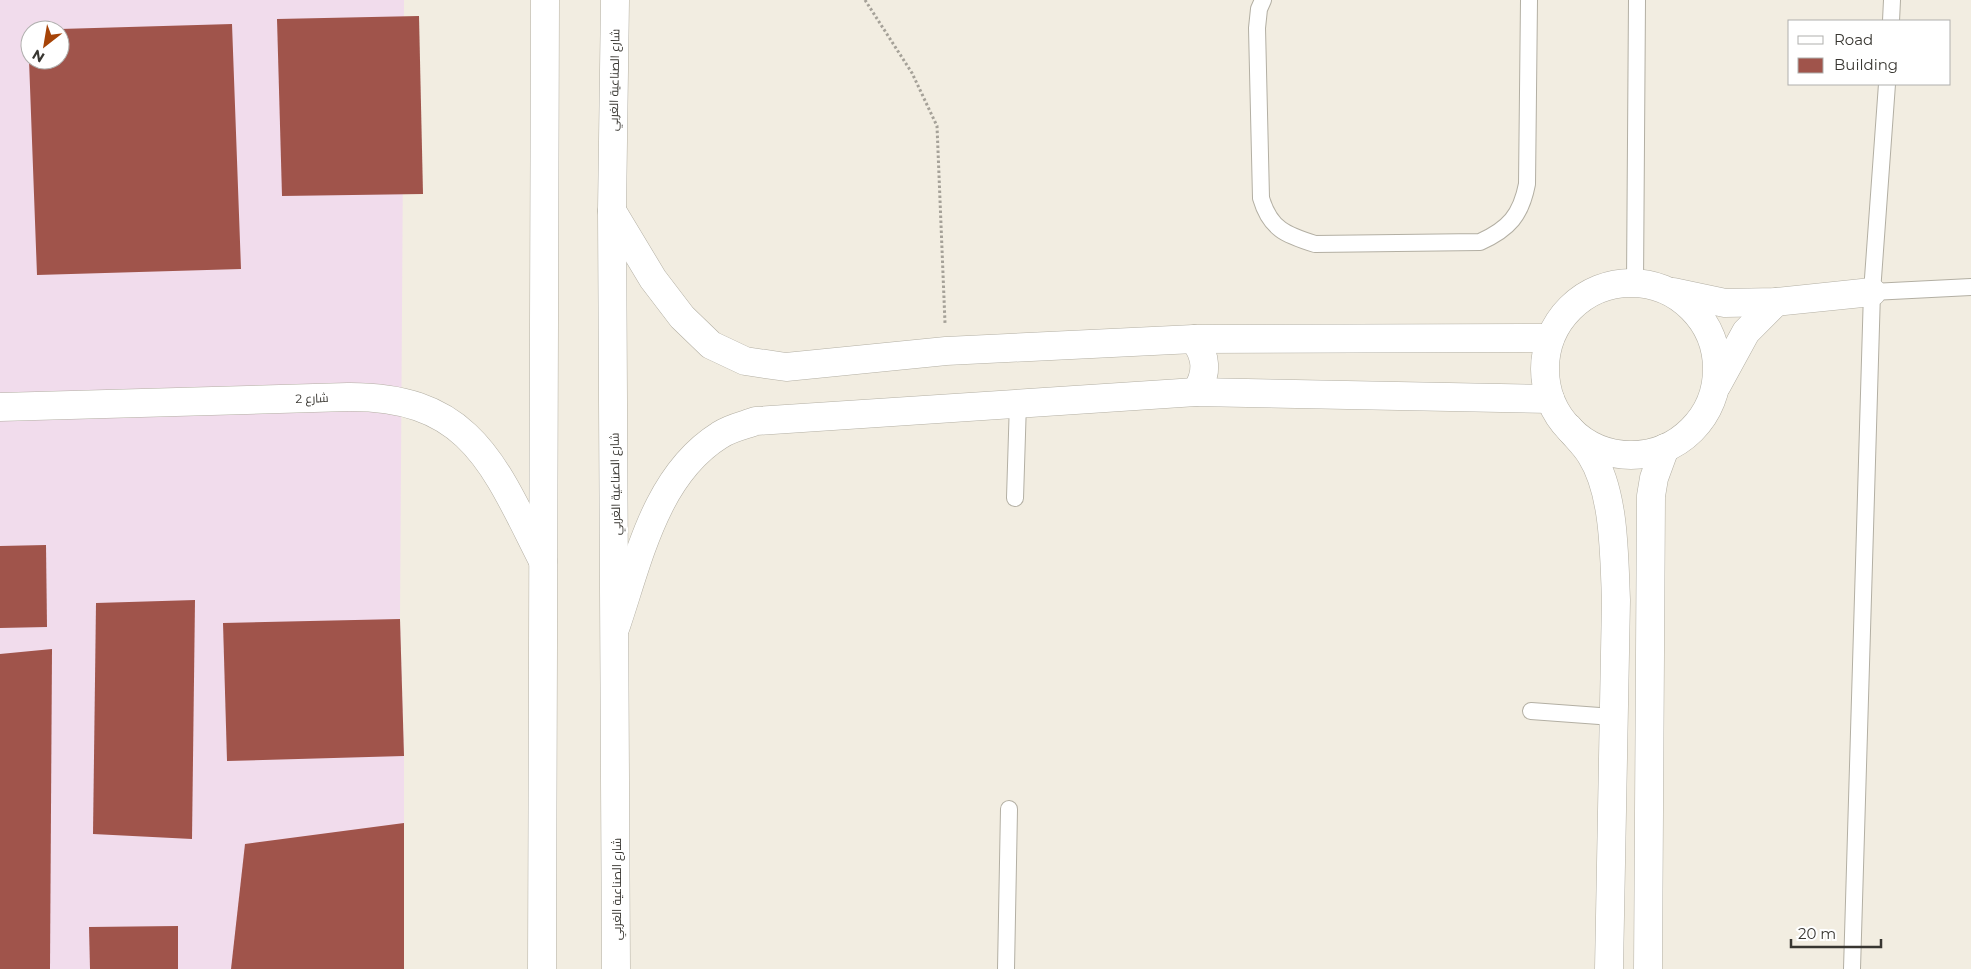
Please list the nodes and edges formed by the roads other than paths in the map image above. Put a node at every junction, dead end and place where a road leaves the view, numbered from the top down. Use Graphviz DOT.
graph roads {
  1 [pos="546,0"];
  2 [pos="615,0"];
  3 [pos="1263,0"];
  4 [pos="1529,0"];
  5 [pos="1637,0"];
  6 [pos="1892,0"];
  7 [pos="1891,20"];
  8 [pos="1887,85"];
  9 [pos="612,211"];
  10 [pos="1635,283"];
  11 [pos="1971,287"];
  12 [pos="1664,290"];
  13 [pos="1872,292"];
  14 [pos="1776,302"];
  15 [pos="1550,338"];
  16 [pos="1194,339"];
  17 [pos="1196,392"];
  18 [pos="1714,392"];
  19 [pos="1550,399"];
  20 [pos="1018,402"];
  21 [pos="0,407"];
  22 [pos="1568,428"];
  23 [pos="1664,448"];
  24 [pos="1015,498"];
  25 [pos="543,561"];
  26 [pos="616,626"];
  27 [pos="1531,712"];
  28 [pos="1613,717"];
  29 [pos="1009,809"];
  30 [pos="542,969"];
  31 [pos="616,969"];
  32 [pos="1006,969"];
  33 [pos="1609,969"];
  34 [pos="1648,969"];
  35 [pos="1852,969"];
  1 -- 25 [label="street"];
  2 -- 9 [label="street, شارع الصناعية الغربي"];
  3 -- 4 [label="lane"];
  5 -- 10 [label="lane"];
  6 -- 7 [label="lane"];
  8 -- 13 [label="lane"];
  9 -- 16 [label="street"];
  9 -- 26 [label="street, شارع الصناعية الغربي"];
  10 -- 12 [label="street"];
  10 -- 15 [label="street"];
  11 -- 13 [label="lane"];
  12 -- 14 [label="street"];
  12 -- 18 [label="street"];
  13 -- 14 [label="street"];
  13 -- 35 [label="lane"];
  14 -- 18 [label="street"];
  15 -- 16 [label="street"];
  15 -- 19 [label="street"];
  16 -- 17 [label="street"];
  17 -- 19 [label="street"];
  17 -- 20 [label="street"];
  18 -- 23 [label="street"];
  19 -- 22 [label="street"];
  20 -- 24 [label="lane"];
  20 -- 26 [label="street"];
  21 -- 25 [label="street, شارع 2"];
  22 -- 23 [label="street"];
  22 -- 28 [label="street"];
  23 -- 34 [label="street"];
  25 -- 30 [label="street"];
  26 -- 31 [label="street, شارع الصناعية الغربي"];
  27 -- 28 [label="lane"];
  28 -- 33 [label="street"];
  29 -- 32 [label="lane"];
}
